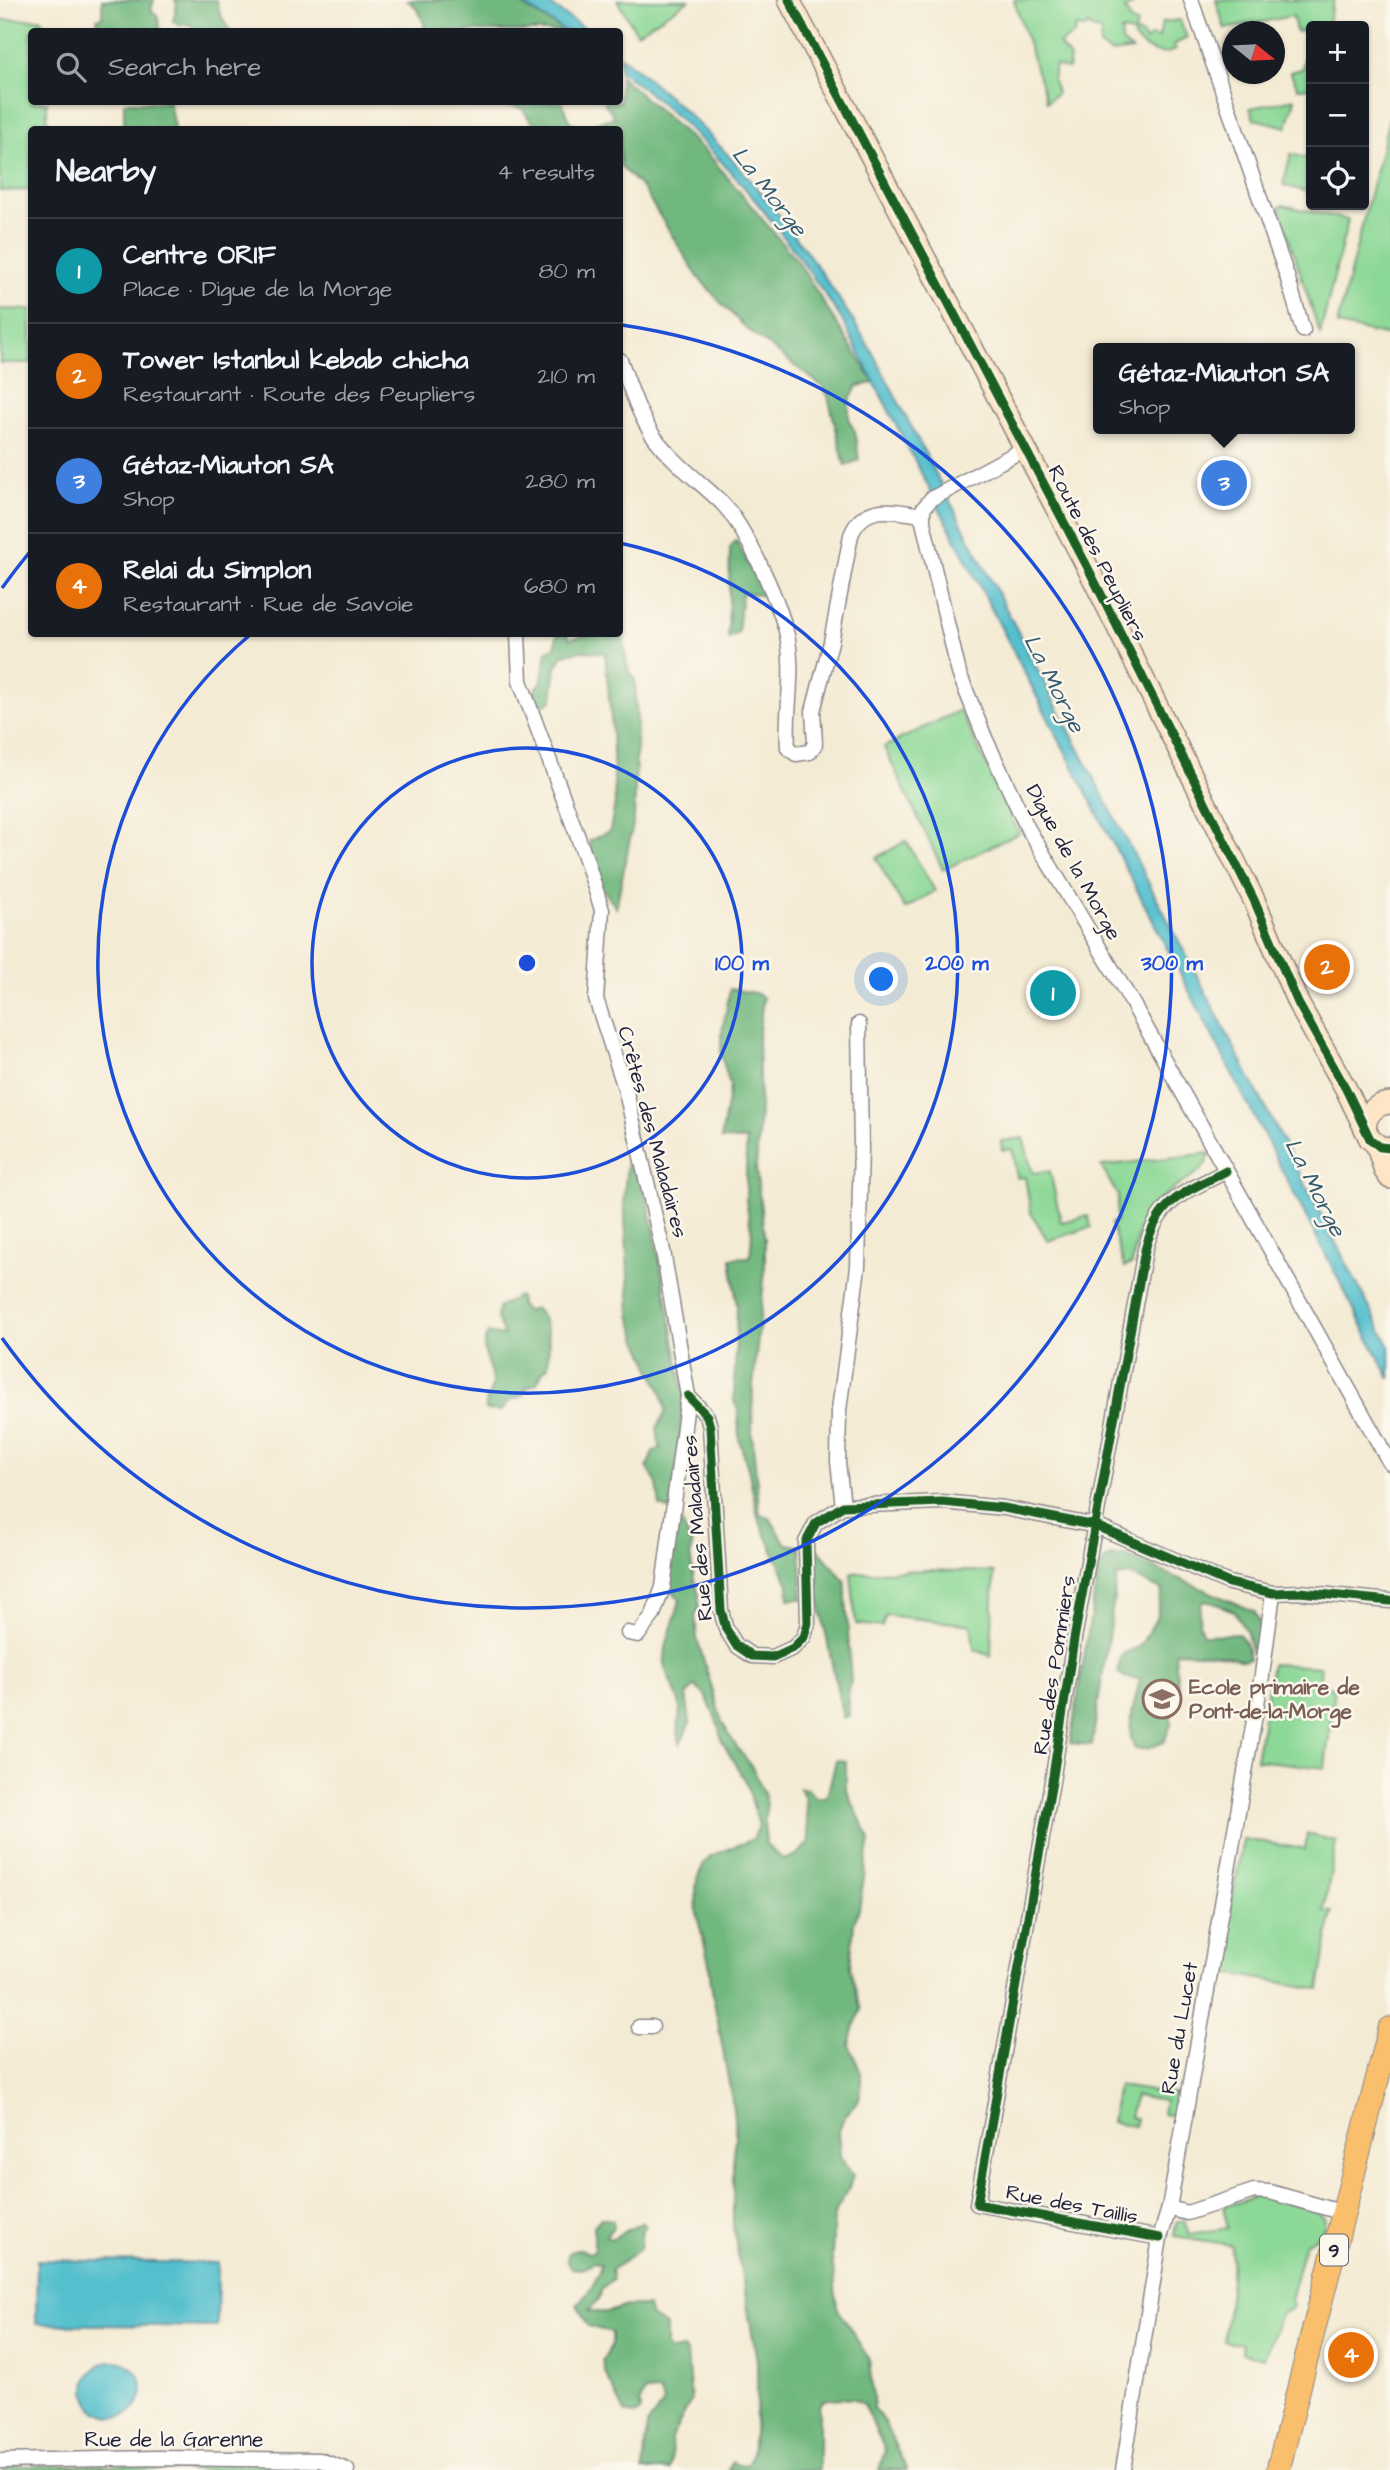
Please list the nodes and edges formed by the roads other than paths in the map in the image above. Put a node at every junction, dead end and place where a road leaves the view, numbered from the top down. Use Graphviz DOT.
graph roads {
  1 [pos="789,0"];
  2 [pos="1191,0"];
  3 [pos="1303,330"];
  4 [pos="623,367"];
  5 [pos="1026,448"];
  6 [pos="922,515"];
  7 [pos="517,637"];
  8 [pos="859,1024"];
  9 [pos="1346,1089"];
  10 [pos="1386,1104"];
  11 [pos="1365,1127"];
  12 [pos="1384,1147"];
  13 [pos="1226,1171"];
  14 [pos="1390,1178"];
  15 [pos="688,1396"];
  16 [pos="1390,1463"];
  17 [pos="843,1506"];
  18 [pos="1096,1527"];
  19 [pos="1273,1593"];
  20 [pos="1390,1601"];
  21 [pos="628,1633"];
  22 [pos="1390,2029"];
  23 [pos="977,2204"];
  24 [pos="1169,2208"];
  25 [pos="1344,2213"];
  26 [pos="1160,2238"];
  27 [pos="0,2461"];
  28 [pos="347,2470"];
  29 [pos="1123,2470"];
  30 [pos="1278,2470"];
  1 -- 5 [label="street, Route des Peupliers"];
  2 -- 3 [label="street"];
  4 -- 6 [label="street"];
  5 -- 6 [label="street"];
  5 -- 9 [label="street, Route des Peupliers"];
  6 -- 13 [label="street, Digue de la Morge"];
  7 -- 15 [label="street, Crêtes des Maladaires"];
  8 -- 17 [label="street"];
  9 -- 10 [label="street"];
  9 -- 11 [label="street, Route des Peupliers"];
  10 -- 11 [label="street"];
  11 -- 12 [label="street, Route des Peupliers"];
  12 -- 14 [label="street"];
  13 -- 16 [label="street, Digue de la Morge"];
  13 -- 18 [label="street, Rue des Pommiers"];
  15 -- 17 [label="street, Rue des Maladaires"];
  15 -- 21 [label="street, Crêtes des Maladaires"];
  17 -- 18 [label="street"];
  18 -- 19 [label="street"];
  18 -- 23 [label="street, Rue des Pommiers"];
  19 -- 20 [label="street"];
  19 -- 24 [label="street, Rue du Lucet"];
  22 -- 25 [label="main road, 9"];
  23 -- 26 [label="street, Rue des Taillis"];
  24 -- 25 [label="street, Rue des Taillis"];
  24 -- 26 [label="street, Rue du Lucet"];
  25 -- 30 [label="main road, 9"];
  26 -- 29 [label="street, Rue du Lucet"];
  27 -- 28 [label="street, Rue de la Garenne"];
}
